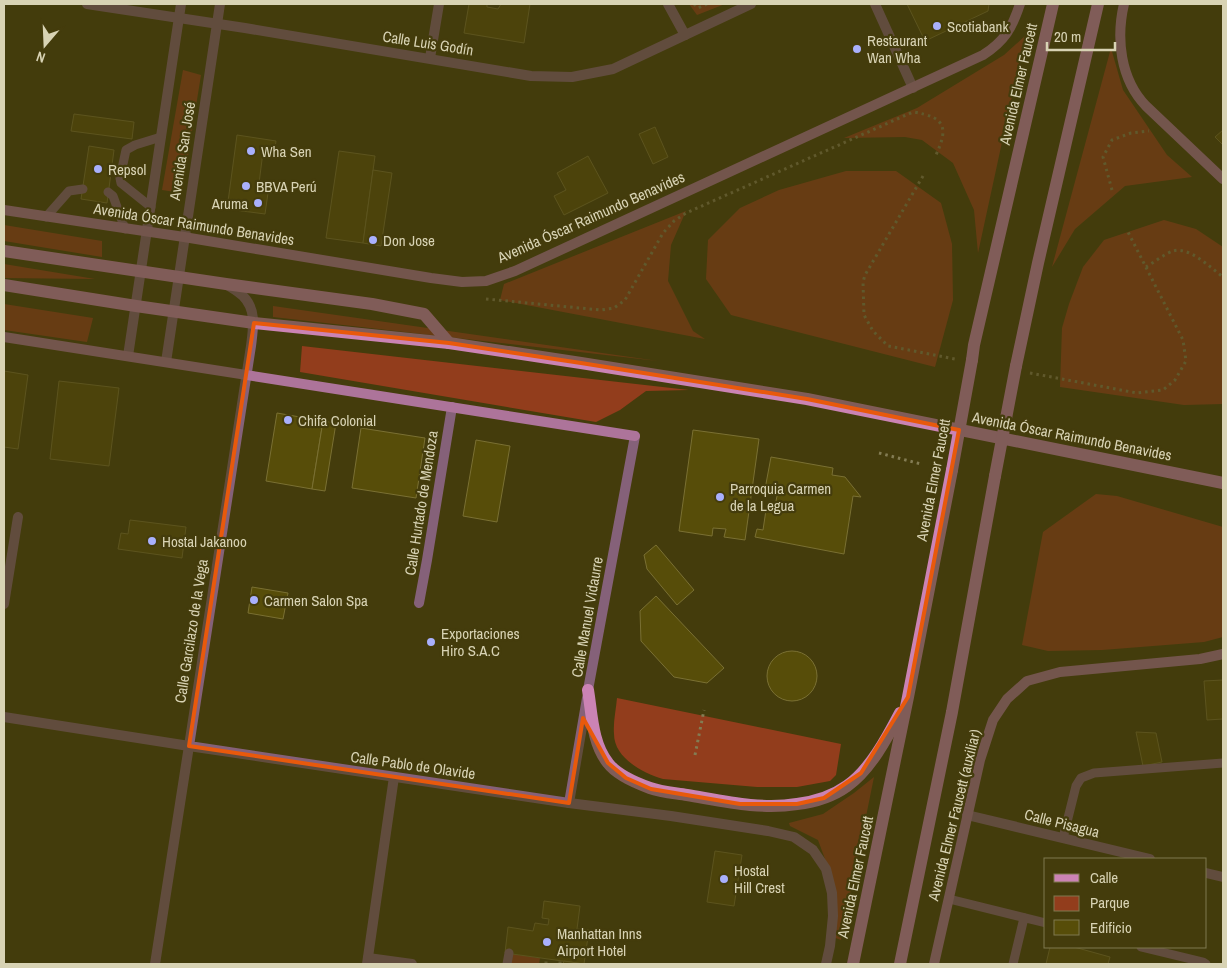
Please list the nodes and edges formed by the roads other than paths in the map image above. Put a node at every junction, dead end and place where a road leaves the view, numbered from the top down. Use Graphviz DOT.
graph roads {
  1 [pos="88,4"];
  2 [pos="181,4"];
  3 [pos="220,4"];
  4 [pos="439,4"];
  5 [pos="668,4"];
  6 [pos="751,4"];
  7 [pos="875,4"];
  8 [pos="1020,4"];
  9 [pos="1053,4"];
  10 [pos="1098,4"];
  11 [pos="1124,4"];
  12 [pos="179,18"];
  13 [pos="216,24"];
  14 [pos="685,35"];
  15 [pos="430,58"];
  16 [pos="913,88"];
  17 [pos="161,137"];
  18 [pos="1223,179"];
  19 [pos="121,183"];
  20 [pos="83,189"];
  21 [pos="151,207"];
  22 [pos="4,210"];
  23 [pos="46,217"];
  24 [pos="125,229"];
  25 [pos="146,232"];
  26 [pos="184,237"];
  27 [pos="4,251"];
  28 [pos="141,271"];
  29 [pos="178,277"];
  30 [pos="4,284"];
  31 [pos="226,284"];
  32 [pos="136,306"];
  33 [pos="173,311"];
  34 [pos="254,323"];
  35 [pos="4,337"];
  36 [pos="449,343"];
  37 [pos="128,356"];
  38 [pos="166,362"];
  39 [pos="246,375"];
  40 [pos="452,407"];
  41 [pos="635,436"];
  42 [pos="1221,484"];
  43 [pos="18,517"];
  44 [pos="419,603"];
  45 [pos="4,604"];
  46 [pos="1223,654"];
  47 [pos="588,690"];
  48 [pos="908,697"];
  49 [pos="4,718"];
  50 [pos="188,746"];
  51 [pos="1223,763"];
  52 [pos="394,777"];
  53 [pos="569,803"];
  54 [pos="967,815"];
  55 [pos="1063,838"];
  56 [pos="1146,858"];
  57 [pos="1207,873"];
  58 [pos="1223,877"];
  59 [pos="949,899"];
  60 [pos="1024,918"];
  61 [pos="1044,923"];
  62 [pos="1145,948"];
  63 [pos="509,953"];
  64 [pos="367,961"];
  65 [pos="155,964"];
  66 [pos="412,964"];
  67 [pos="507,964"];
  68 [pos="826,964"];
  69 [pos="853,964"];
  70 [pos="900,964"];
  71 [pos="934,964"];
  72 [pos="1012,964"];
  73 [pos="1206,964"];
  1 -- 12 [label="street, Calle Luis Godín"];
  2 -- 12 [label="street, Avenida San José"];
  3 -- 13 [label="street, Avenida San José"];
  4 -- 15 [label="street"];
  5 -- 14 [label="street"];
  6 -- 14 [label="street, Calle Luis Godín"];
  7 -- 16 [label="street"];
  8 -- 16 [label="main road, Avenida Óscar Raimundo Benavides"];
  9 -- 48 [label="main road, Avenida Elmer Faucett, bridge"];
  10 -- 70 [label="main road, bridge"];
  11 -- 18 [label="main road"];
  12 -- 13 [label="street, Calle Luis Godín"];
  12 -- 17 [label="street, Avenida San José"];
  13 -- 15 [label="street, Calle Luis Godín"];
  13 -- 26 [label="street, Avenida San José"];
  14 -- 15 [label="street, Calle Luis Godín"];
  16 -- 26 [label="main road, Avenida Óscar Raimundo Benavides"];
  17 -- 19 [label="lane"];
  17 -- 21 [label="street, Avenida San José"];
  19 -- 21 [label="lane"];
  19 -- 24 [label="lane"];
  20 -- 23 [label="lane"];
  21 -- 25 [label="street, Avenida San José"];
  22 -- 23 [label="main road, Avenida Óscar Raimundo Benavides"];
  23 -- 24 [label="main road, Avenida Óscar Raimundo Benavides"];
  24 -- 25 [label="main road, Avenida Óscar Raimundo Benavides"];
  25 -- 26 [label="main road, Avenida Óscar Raimundo Benavides"];
  25 -- 28 [label="street, Avenida San José"];
  26 -- 29 [label="street, Avenida San José"];
  27 -- 28 [label="main road"];
  28 -- 29 [label="main road"];
  28 -- 32 [label="street, Avenida San José"];
  29 -- 31 [label="main road"];
  29 -- 33 [label="street, Avenida San José"];
  30 -- 32 [label="main road, Avenida Óscar Raimundo Benavides"];
  31 -- 34 [label="street, Calle Garcilazo de la Vega"];
  31 -- 36 [label="main road"];
  32 -- 33 [label="main road, Avenida Óscar Raimundo Benavides"];
  32 -- 37 [label="street, Avenida San José"];
  33 -- 34 [label="main road, Avenida Óscar Raimundo Benavides"];
  33 -- 38 [label="street, Avenida San José"];
  34 -- 36 [label="main road, Avenida Óscar Raimundo Benavides"];
  34 -- 39 [label="street, Calle Garcilazo de la Vega"];
  35 -- 37 [label="main road"];
  36 -- 42 [label="main road, Avenida Óscar Raimundo Benavides"];
  37 -- 38 [label="main road"];
  38 -- 39 [label="main road"];
  39 -- 40 [label="main road"];
  39 -- 50 [label="street, Calle Garcilazo de la Vega"];
  40 -- 41 [label="main road"];
  40 -- 44 [label="street, Calle Hurtado de Mendoza"];
  41 -- 47 [label="street, Calle Manuel Vidaurre"];
  43 -- 45 [label="street"];
  46 -- 54 [label="main road, Avenida Elmer Faucett (auxiliar)"];
  47 -- 48 [label="main road"];
  47 -- 53 [label="street, Calle Manuel Vidaurre"];
  48 -- 69 [label="main road, Avenida Elmer Faucett"];
  49 -- 50 [label="street, Calle Pablo de Olavide"];
  50 -- 52 [label="street, Calle Pablo de Olavide"];
  50 -- 65 [label="street, Calle Garcilazo de la Vega"];
  51 -- 55 [label="lane"];
  52 -- 53 [label="street, Calle Pablo de Olavide"];
  52 -- 64 [label="street"];
  53 -- 68 [label="street, Calle Pablo de Olavide"];
  54 -- 55 [label="street, Calle Pisagua"];
  54 -- 59 [label="main road, Avenida Elmer Faucett (auxiliar)"];
  55 -- 56 [label="street, Calle Pisagua"];
  57 -- 58 [label="street"];
  59 -- 60 [label="lane"];
  59 -- 71 [label="main road, Avenida Elmer Faucett (auxiliar)"];
  60 -- 61 [label="lane"];
  60 -- 72 [label="lane"];
  62 -- 73 [label="lane"];
  63 -- 67 [label="lane"];
  64 -- 66 [label="street"];
}
